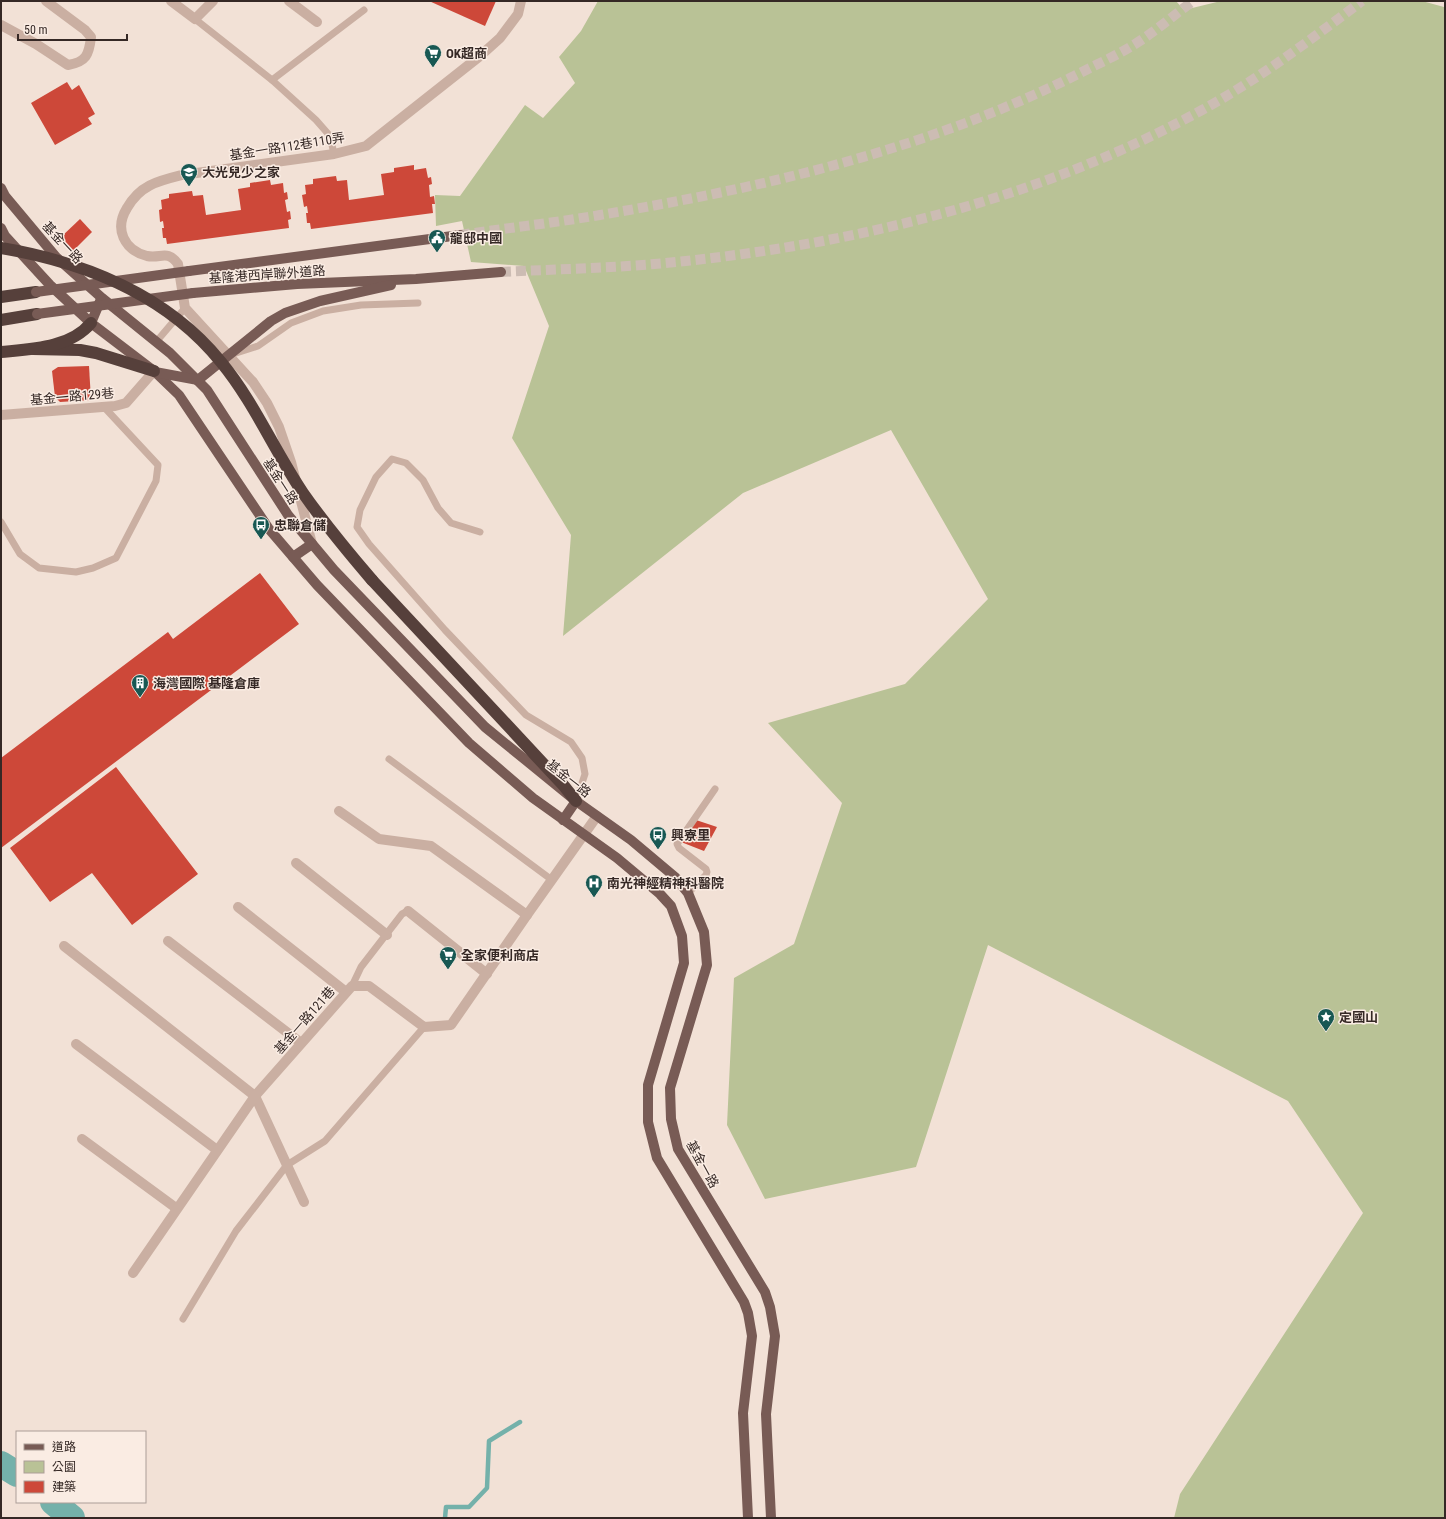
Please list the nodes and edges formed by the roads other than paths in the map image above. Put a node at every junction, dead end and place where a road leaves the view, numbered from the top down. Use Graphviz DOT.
graph roads {
  1 [pos="46,1"];
  2 [pos="171,1"];
  3 [pos="213,1"];
  4 [pos="289,1"];
  5 [pos="521,1"];
  6 [pos="364,10"];
  7 [pos="195,19"];
  8 [pos="317,22"];
  9 [pos="1,25"];
  10 [pos="272,80"];
  11 [pos="334,154"];
  12 [pos="1,188"];
  13 [pos="1,228"];
  14 [pos="460,235"];
  15 [pos="1,248"];
  16 [pos="501,272"];
  17 [pos="416,279"];
  18 [pos="36,292"];
  19 [pos="1,297"];
  20 [pos="102,298"];
  21 [pos="418,302"];
  22 [pos="185,308"];
  23 [pos="37,314"];
  24 [pos="1,320"];
  25 [pos="91,323"];
  26 [pos="156,342"];
  27 [pos="33,348"];
  28 [pos="1,352"];
  29 [pos="229,355"];
  30 [pos="154,371"];
  31 [pos="198,380"];
  32 [pos="104,407"];
  33 [pos="1,415"];
  34 [pos="1,522"];
  35 [pos="480,532"];
  36 [pos="312,544"];
  37 [pos="293,556"];
  38 [pos="390,759"];
  39 [pos="715,789"];
  40 [pos="576,801"];
  41 [pos="340,811"];
  42 [pos="597,816"];
  43 [pos="563,820"];
  44 [pos="584,834"];
  45 [pos="296,863"];
  46 [pos="552,880"];
  47 [pos="688,893"];
  48 [pos="238,907"];
  49 [pos="408,911"];
  50 [pos="527,914"];
  51 [pos="387,935"];
  52 [pos="168,941"];
  53 [pos="64,946"];
  54 [pos="487,974"];
  55 [pos="349,989"];
  56 [pos="424,1027"];
  57 [pos="301,1043"];
  58 [pos="76,1044"];
  59 [pos="255,1096"];
  60 [pos="82,1139"];
  61 [pos="217,1150"];
  62 [pos="287,1165"];
  63 [pos="304,1202"];
  64 [pos="176,1208"];
  65 [pos="133,1273"];
  66 [pos="183,1319"];
  67 [pos="748,1518"];
  68 [pos="771,1518"];
  1 -- 9 [label="street"];
  2 -- 7 [label="street"];
  3 -- 7 [label="street"];
  4 -- 8 [label="street"];
  5 -- 11 [label="street, 基金一路112巷110弄"];
  6 -- 10 [label="lane"];
  7 -- 10 [label="lane"];
  10 -- 11 [label="lane"];
  11 -- 22 [label="street, 基金一路112巷110弄"];
  12 -- 20 [label="main road, 基金一路"];
  13 -- 25 [label="main road"];
  14 -- 18 [label="main road, 基隆港西岸聯外道路, bridge"];
  15 -- 40 [label="highway, bridge"];
  16 -- 17 [label="main road, 基隆港西岸聯外道路"];
  17 -- 23 [label="main road, 基隆港西岸聯外道路, bridge"];
  17 -- 29 [label="main road"];
  18 -- 19 [label="highway"];
  20 -- 25 [label="main road"];
  20 -- 26 [label="main road, 基金一路"];
  21 -- 29 [label="lane"];
  22 -- 26 [label="lane"];
  22 -- 29 [label="street"];
  23 -- 24 [label="highway"];
  25 -- 27 [label="highway"];
  25 -- 30 [label="main road"];
  26 -- 31 [label="main road, 基金一路"];
  27 -- 28 [label="highway"];
  27 -- 30 [label="highway"];
  29 -- 31 [label="main road"];
  29 -- 36 [label="street"];
  30 -- 31 [label="main road"];
  30 -- 32 [label="street, 基金一路129巷"];
  30 -- 37 [label="main road"];
  31 -- 36 [label="main road, 基金一路"];
  32 -- 33 [label="street, 基金一路129巷"];
  32 -- 34 [label="lane"];
  35 -- 40 [label="lane"];
  36 -- 37 [label="main road"];
  36 -- 40 [label="main road, 基金一路"];
  37 -- 43 [label="main road"];
  38 -- 46 [label="lane"];
  39 -- 47 [label="lane"];
  40 -- 42 [label="main road, 基金一路"];
  40 -- 43 [label="main road"];
  41 -- 50 [label="street"];
  42 -- 44 [label="street"];
  42 -- 47 [label="main road, 基金一路"];
  43 -- 44 [label="main road"];
  44 -- 46 [label="street"];
  44 -- 67 [label="main road"];
  45 -- 51 [label="street"];
  46 -- 50 [label="street"];
  47 -- 68 [label="main road, 基金一路"];
  48 -- 55 [label="street"];
  49 -- 51 [label="lane"];
  49 -- 54 [label="street"];
  50 -- 54 [label="street"];
  51 -- 55 [label="lane"];
  52 -- 57 [label="street"];
  53 -- 59 [label="street"];
  54 -- 56 [label="street"];
  55 -- 56 [label="street, 基金一路121巷"];
  55 -- 57 [label="street, 基金一路121巷"];
  56 -- 62 [label="lane"];
  57 -- 59 [label="street, 基金一路121巷"];
  58 -- 61 [label="street"];
  59 -- 61 [label="street, 基金一路121巷"];
  59 -- 62 [label="street"];
  60 -- 64 [label="street"];
  61 -- 64 [label="street, 基金一路121巷"];
  62 -- 63 [label="street"];
  62 -- 66 [label="lane"];
  64 -- 65 [label="street, 基金一路121巷"];
}
